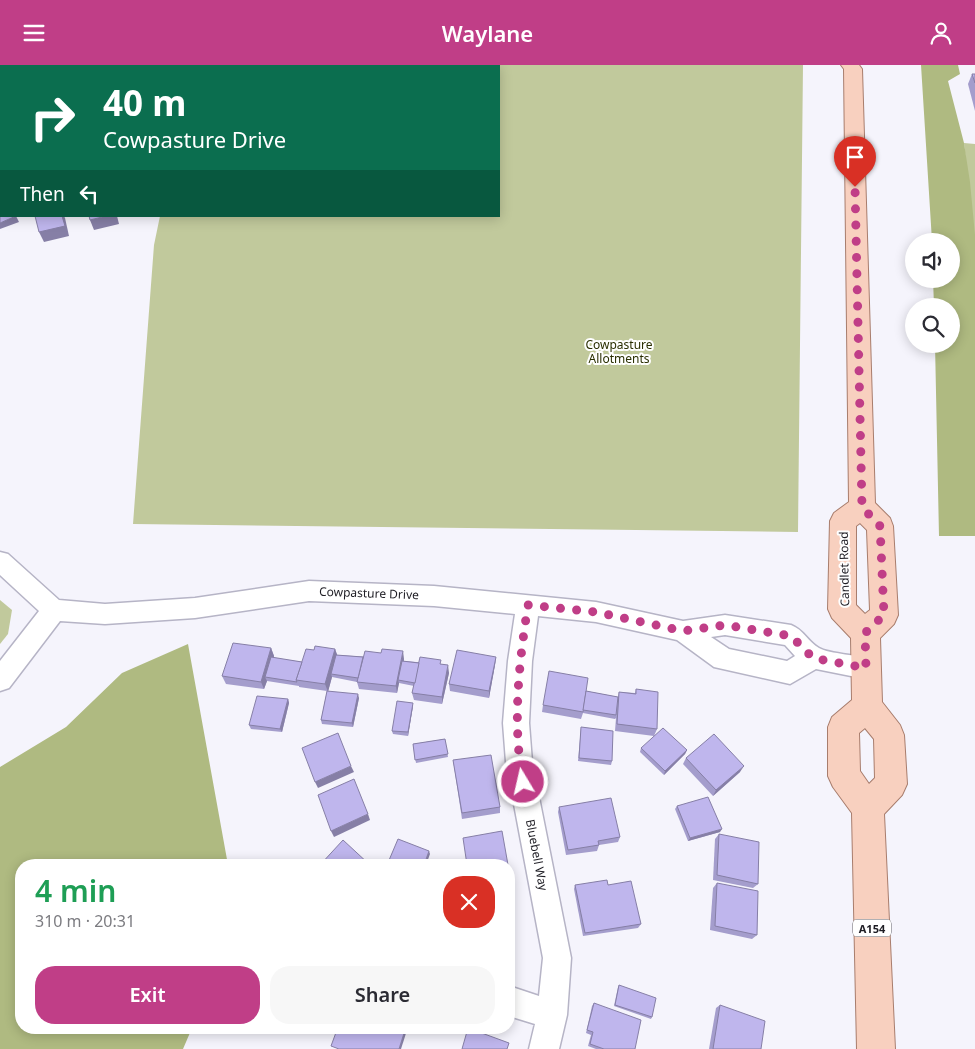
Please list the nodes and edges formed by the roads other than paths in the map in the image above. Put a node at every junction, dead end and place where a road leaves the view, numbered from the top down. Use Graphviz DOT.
graph roads {
  1 [pos="853,66"];
  2 [pos="862,507"];
  3 [pos="0,561"];
  4 [pos="528,605"];
  5 [pos="54,610"];
  6 [pos="683,631"];
  7 [pos="865,633"];
  8 [pos="813,658"];
  9 [pos="866,668"];
  10 [pos="0,680"];
  11 [pos="867,707"];
  12 [pos="868,808"];
  13 [pos="515,1003"];
  14 [pos="552,1015"];
  15 [pos="544,1049"];
  16 [pos="876,1049"];
  1 -- 2 [label="main road"];
  2 -- 7 [label="main road"];
  2 -- 7 [label="main road, Candlet Road"];
  3 -- 5 [label="street"];
  4 -- 5 [label="street, Cowpasture Drive"];
  4 -- 6 [label="street, Cowpasture Drive"];
  4 -- 14 [label="street, Bluebell Way"];
  5 -- 10 [label="street"];
  6 -- 8 [label="street, Cowpasture Drive"];
  6 -- 8 [label="street, Cowpasture Drive"];
  7 -- 9 [label="main road"];
  8 -- 9 [label="street"];
  9 -- 11 [label="main road"];
  11 -- 12 [label="main road"];
  11 -- 12 [label="main road"];
  12 -- 16 [label="main road, A154"];
  13 -- 14 [label="street"];
  14 -- 15 [label="street, Bluebell Way"];
}
